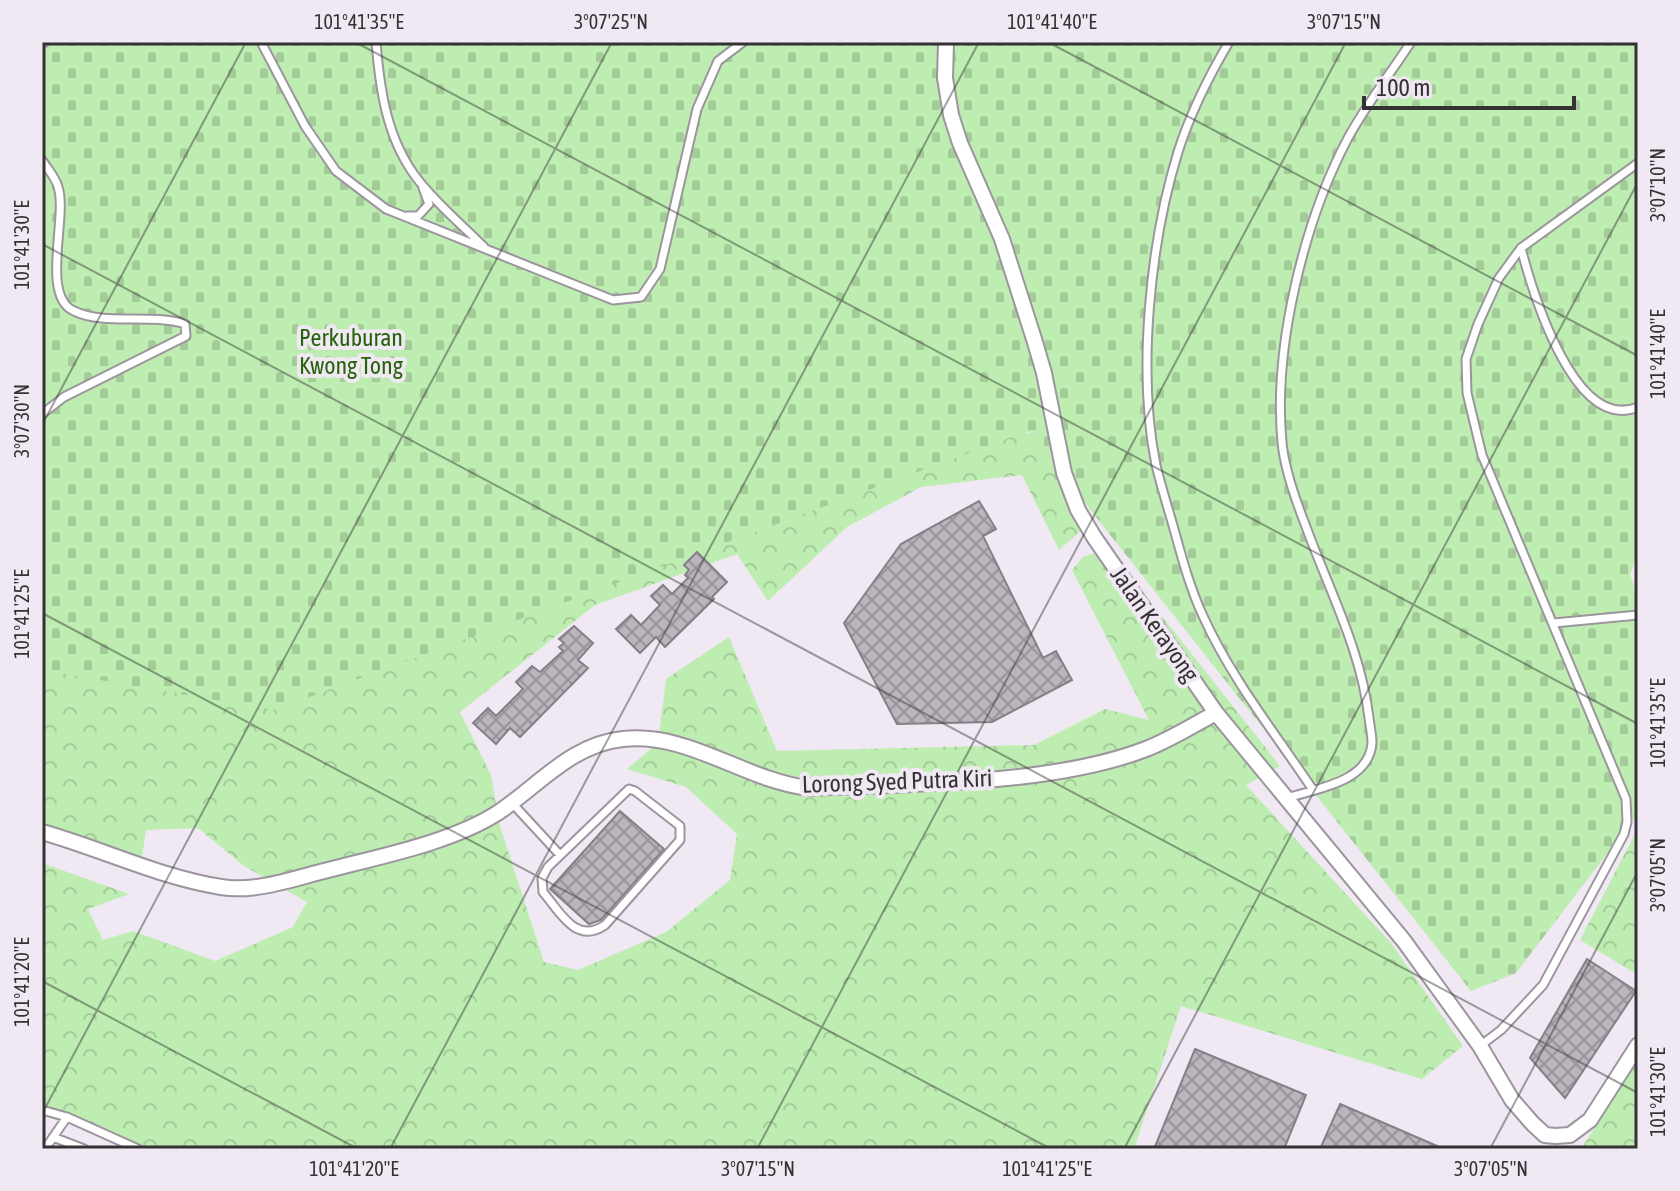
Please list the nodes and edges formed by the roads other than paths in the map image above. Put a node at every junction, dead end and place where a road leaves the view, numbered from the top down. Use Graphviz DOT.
graph roads {
  1 [pos="261,42"];
  2 [pos="376,42"];
  3 [pos="743,42"];
  4 [pos="946,42"];
  5 [pos="1229,42"];
  6 [pos="1411,42"];
  7 [pos="42,160"];
  8 [pos="1638,163"];
  9 [pos="418,180"];
  10 [pos="386,209"];
  11 [pos="1521,248"];
  12 [pos="488,252"];
  13 [pos="1638,407"];
  14 [pos="42,414"];
  15 [pos="1638,615"];
  16 [pos="1554,623"];
  17 [pos="1216,713"];
  18 [pos="1313,790"];
  19 [pos="1287,798"];
  20 [pos="511,801"];
  21 [pos="42,832"];
  22 [pos="560,855"];
  23 [pos="1638,1045"];
  24 [pos="1480,1046"];
  25 [pos="42,1110"];
  26 [pos="67,1117"];
  27 [pos="53,1137"];
  28 [pos="45,1149"];
  29 [pos="84,1149"];
  30 [pos="138,1149"];
  1 -- 10 [label="lane"];
  2 -- 9 [label="lane"];
  3 -- 12 [label="lane"];
  4 -- 17 [label="street, Jalan Kerayong"];
  5 -- 18 [label="lane"];
  6 -- 18 [label="lane"];
  7 -- 14 [label="lane"];
  8 -- 11 [label="lane"];
  9 -- 10 [label="lane"];
  9 -- 12 [label="lane"];
  10 -- 12 [label="lane"];
  11 -- 13 [label="lane"];
  11 -- 16 [label="lane"];
  15 -- 16 [label="lane"];
  16 -- 24 [label="lane"];
  17 -- 19 [label="street, Jalan Kerayong"];
  17 -- 20 [label="street, Lorong Syed Putra Kiri"];
  18 -- 19 [label="lane"];
  19 -- 24 [label="street, Jalan Kerayong"];
  20 -- 21 [label="street, Lorong Syed Putra Kiri"];
  20 -- 22 [label="lane"];
  22 -- 22 [label="lane"];
  23 -- 24 [label="street, Jalan Kerayong"];
  25 -- 26 [label="lane"];
  26 -- 27 [label="lane"];
  26 -- 30 [label="lane"];
  27 -- 28 [label="lane"];
  27 -- 29 [label="lane"];
}
